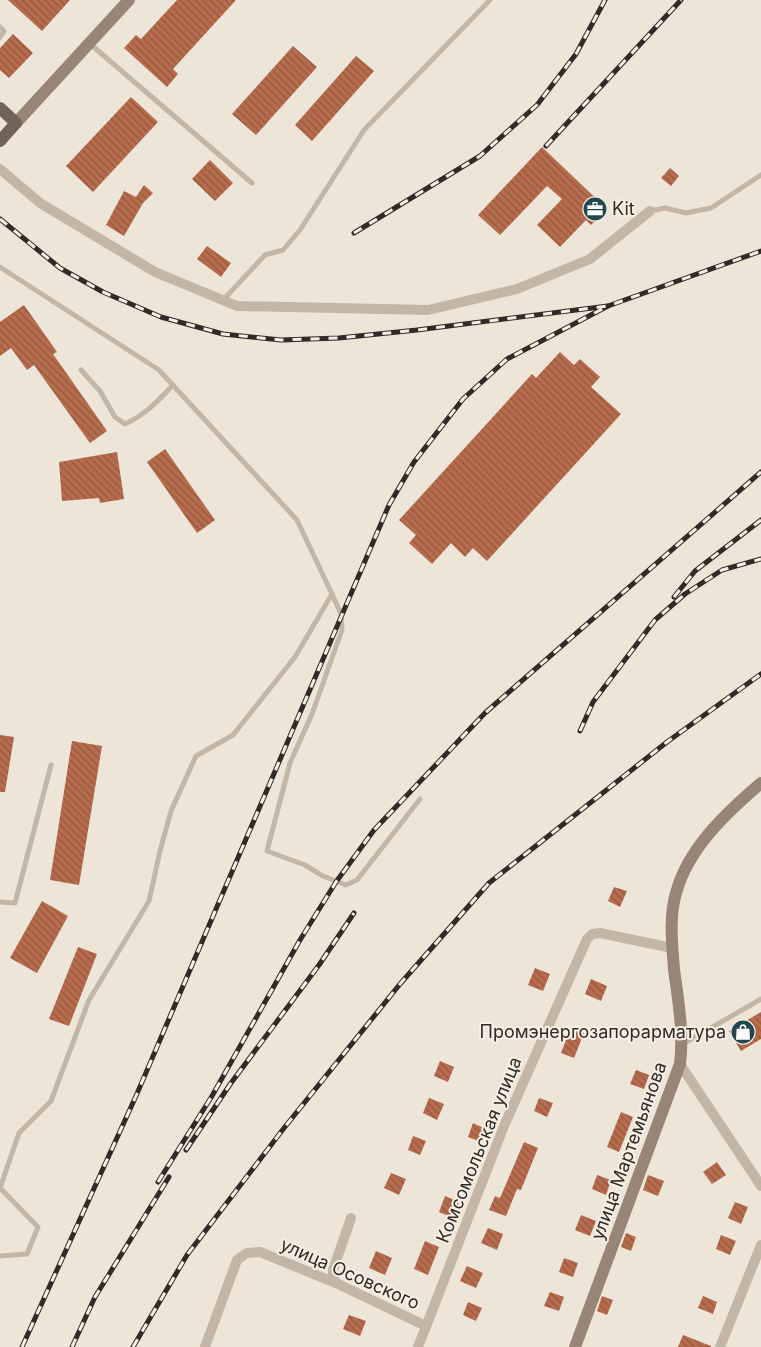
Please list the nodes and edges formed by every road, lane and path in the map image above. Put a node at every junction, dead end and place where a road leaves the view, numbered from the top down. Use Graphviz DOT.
graph roads {
  1 [pos="129,0"];
  2 [pos="490,0"];
  3 [pos="0,27"];
  4 [pos="0,36"];
  5 [pos="89,43"];
  6 [pos="0,108"];
  7 [pos="16,123"];
  8 [pos="0,141"];
  9 [pos="0,169"];
  10 [pos="761,175"];
  11 [pos="252,183"];
  12 [pos="650,211"];
  13 [pos="0,267"];
  14 [pos="223,300"];
  15 [pos="81,370"];
  16 [pos="173,385"];
  17 [pos="332,594"];
  18 [pos="51,764"];
  19 [pos="761,783"];
  20 [pos="420,799"];
  21 [pos="0,902"];
  22 [pos="672,948"];
  23 [pos="761,999"];
  24 [pos="682,1044"];
  25 [pos="680,1064"];
  26 [pos="761,1186"];
  27 [pos="351,1218"];
  28 [pos="761,1245"];
  29 [pos="0,1256"];
  30 [pos="336,1283"];
  31 [pos="426,1326"];
  32 [pos="205,1347"];
  33 [pos="418,1347"];
  34 [pos="575,1347"];
  35 [pos="720,1347"];
  1 -- 5 [label="street"];
  2 -- 14 [label="lane"];
  3 -- 4 [label="lane"];
  5 -- 7 [label="street"];
  5 -- 11 [label="lane"];
  6 -- 7 [label="main road"];
  7 -- 8 [label="main road"];
  9 -- 14 [label="street"];
  10 -- 12 [label="lane"];
  12 -- 14 [label="street"];
  13 -- 16 [label="lane"];
  15 -- 16 [label="lane"];
  16 -- 17 [label="lane"];
  17 -- 20 [label="lane"];
  17 -- 29 [label="lane"];
  18 -- 21 [label="lane"];
  19 -- 22 [label="street, улица Мартемьянова"];
  22 -- 24 [label="street, улица Мартемьянова"];
  22 -- 31 [label="street, Комсомольская улица"];
  23 -- 24 [label="lane"];
  24 -- 25 [label="street, улица Мартемьянова"];
  25 -- 26 [label="street"];
  25 -- 34 [label="street, улица Мартемьянова"];
  27 -- 30 [label="street"];
  28 -- 35 [label="street"];
  30 -- 31 [label="street, улица Осовского"];
  30 -- 32 [label="street, улица Осовского"];
  31 -- 33 [label="street, Комсомольская улица"];
}
